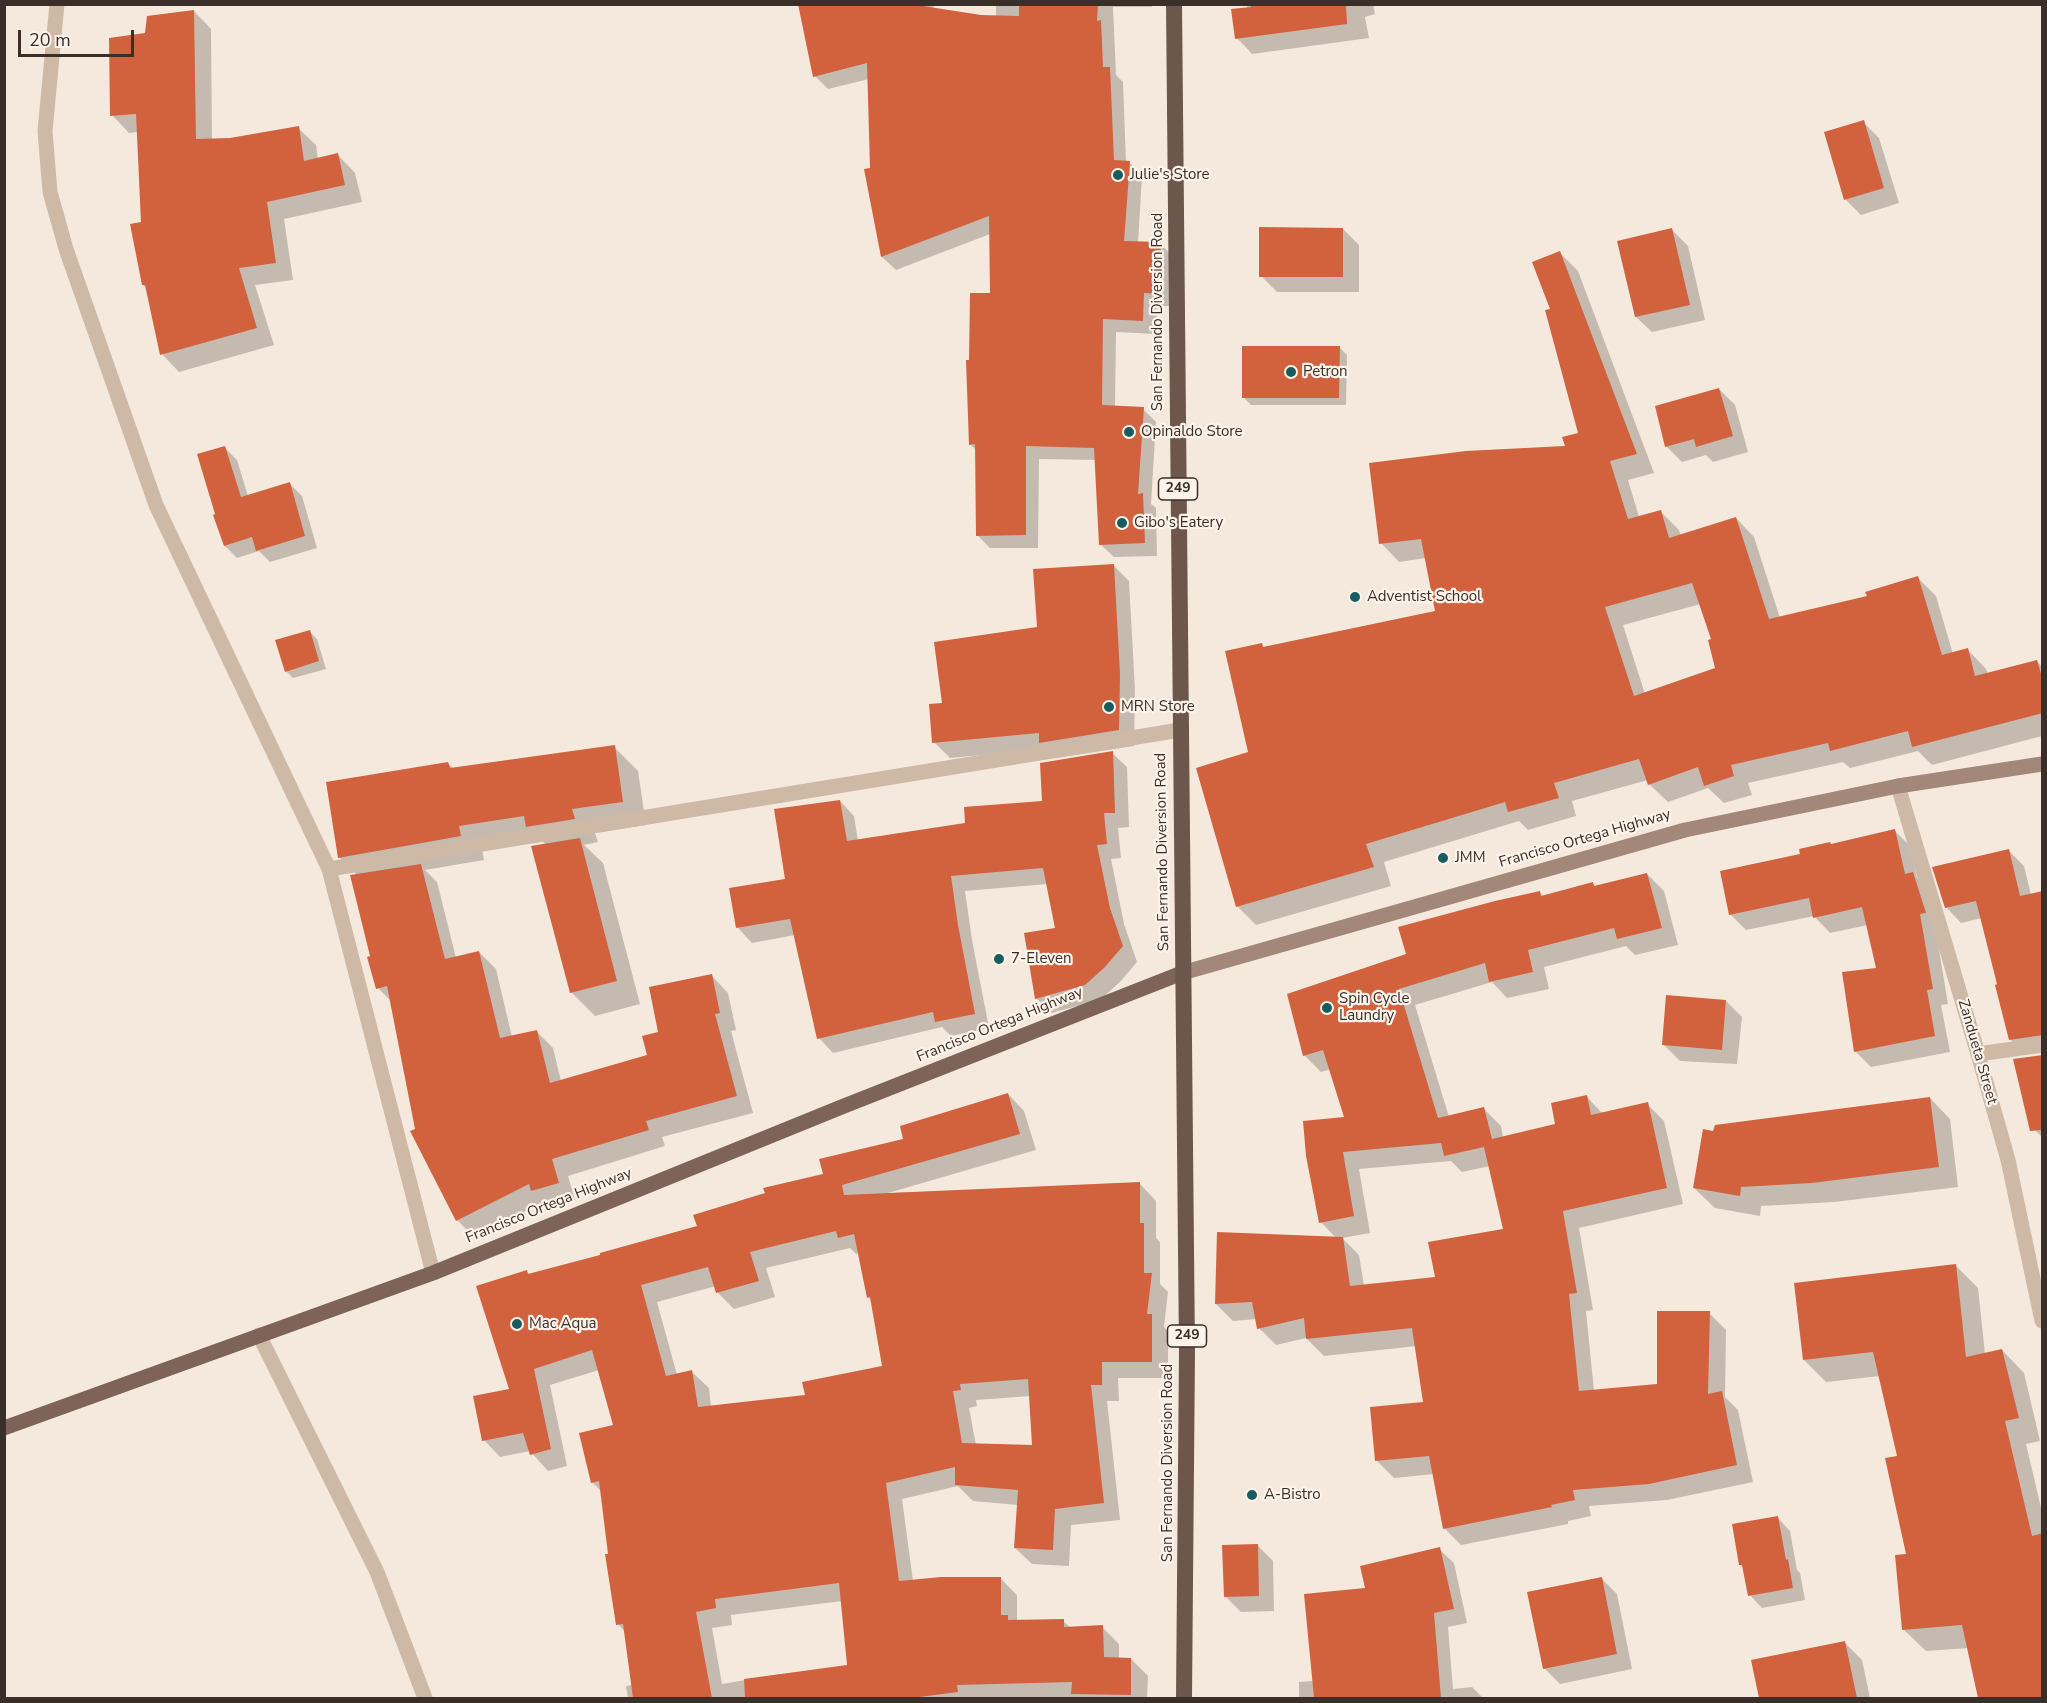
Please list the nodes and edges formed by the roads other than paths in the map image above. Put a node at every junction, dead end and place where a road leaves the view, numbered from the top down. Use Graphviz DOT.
graph roads {
  1 [pos="57,4"];
  2 [pos="1174,4"];
  3 [pos="1180,730"];
  4 [pos="2043,764"];
  5 [pos="1898,786"];
  6 [pos="328,869"];
  7 [pos="1182,973"];
  8 [pos="2043,1045"];
  9 [pos="1978,1054"];
  10 [pos="433,1273"];
  11 [pos="2043,1321"];
  12 [pos="259,1335"];
  13 [pos="4,1428"];
  14 [pos="425,1698"];
  15 [pos="1185,1698"];
  1 -- 6 [label="street"];
  2 -- 3 [label="highway, San Fernando Diversion Road / 249"];
  3 -- 6 [label="street"];
  3 -- 7 [label="highway, San Fernando Diversion Road / 249"];
  4 -- 5 [label="main road, Francisco Ortega Highway"];
  5 -- 7 [label="main road, Francisco Ortega Highway"];
  5 -- 9 [label="street, Zandueta Street"];
  6 -- 10 [label="street"];
  7 -- 10 [label="main road, Francisco Ortega Highway"];
  7 -- 15 [label="highway, San Fernando Diversion Road / 249"];
  8 -- 9 [label="street"];
  9 -- 11 [label="street, Zandueta Street"];
  10 -- 12 [label="main road, Francisco Ortega Highway"];
  12 -- 13 [label="main road, Francisco Ortega Highway"];
  12 -- 14 [label="street"];
}
